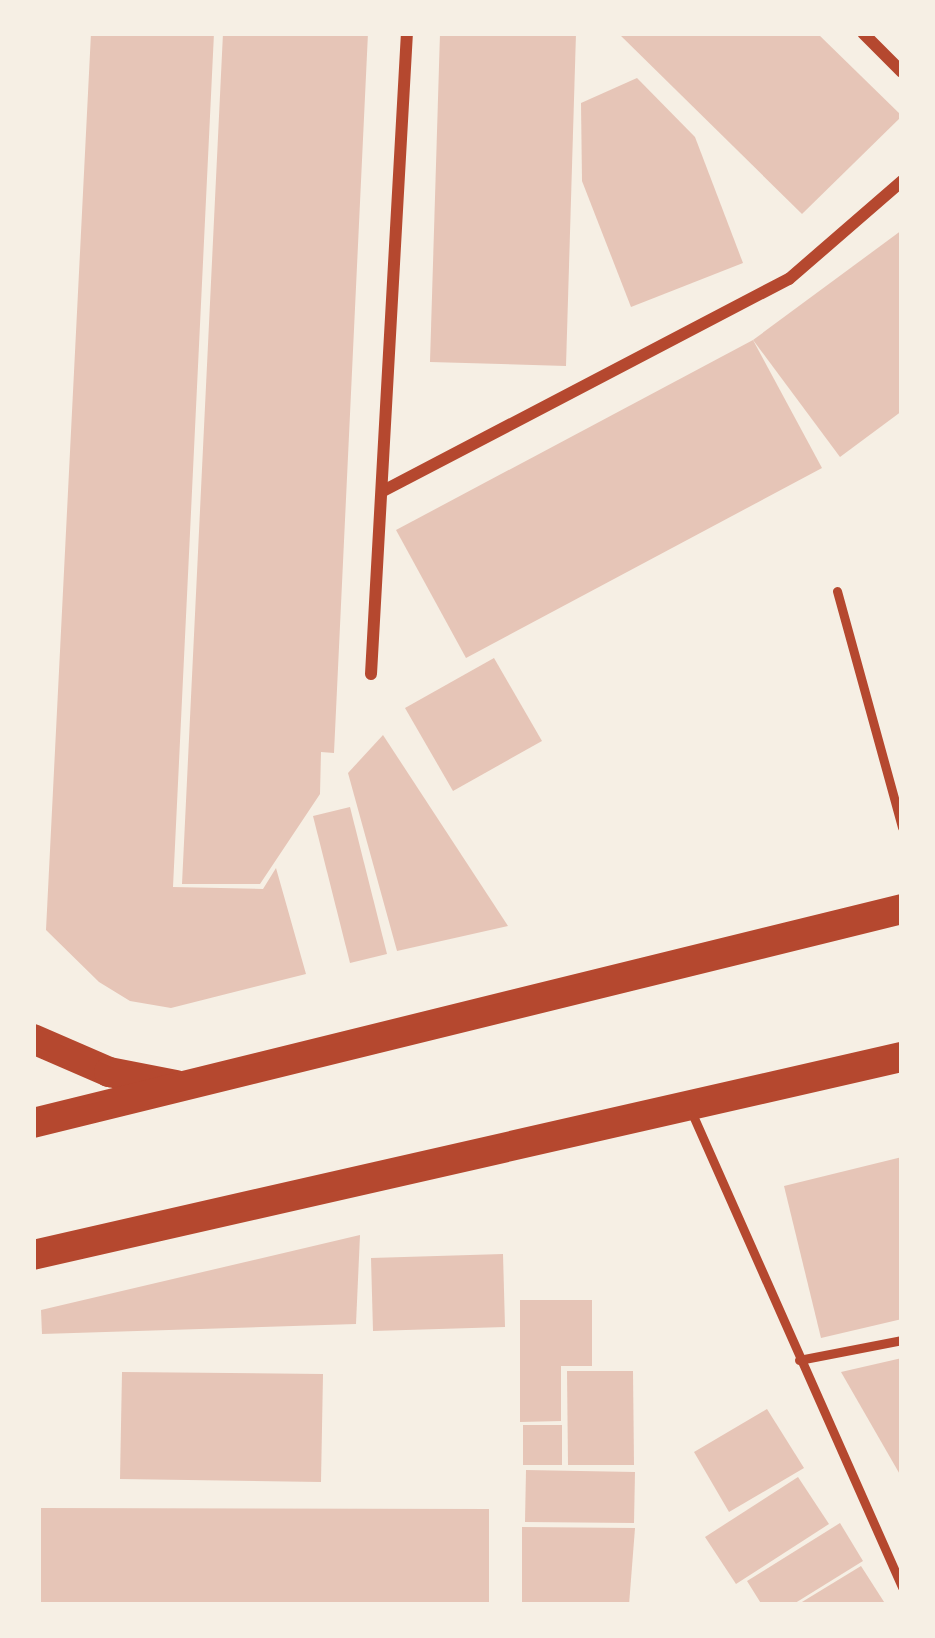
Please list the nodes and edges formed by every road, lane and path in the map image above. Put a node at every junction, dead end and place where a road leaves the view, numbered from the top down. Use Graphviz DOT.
graph roads {
  1 [pos="407,33"];
  2 [pos="863,33"];
  3 [pos="902,72"];
  4 [pos="902,181"];
  5 [pos="383,491"];
  6 [pos="837,591"];
  7 [pos="371,674"];
  8 [pos="902,826"];
  9 [pos="902,909"];
  10 [pos="33,1040"];
  11 [pos="902,1057"];
  12 [pos="194,1088"];
  13 [pos="689,1106"];
  14 [pos="33,1124"];
  15 [pos="33,1255"];
  16 [pos="902,1340"];
  17 [pos="799,1360"];
  18 [pos="902,1587"];
  1 -- 5 [label="street"];
  2 -- 3 [label="street"];
  4 -- 5 [label="street"];
  5 -- 7 [label="street"];
  6 -- 8 [label="lane"];
  9 -- 12 [label="main road"];
  10 -- 12 [label="main road"];
  11 -- 13 [label="main road"];
  12 -- 14 [label="main road"];
  13 -- 15 [label="main road"];
  13 -- 17 [label="lane"];
  16 -- 17 [label="lane"];
  17 -- 18 [label="lane"];
}
